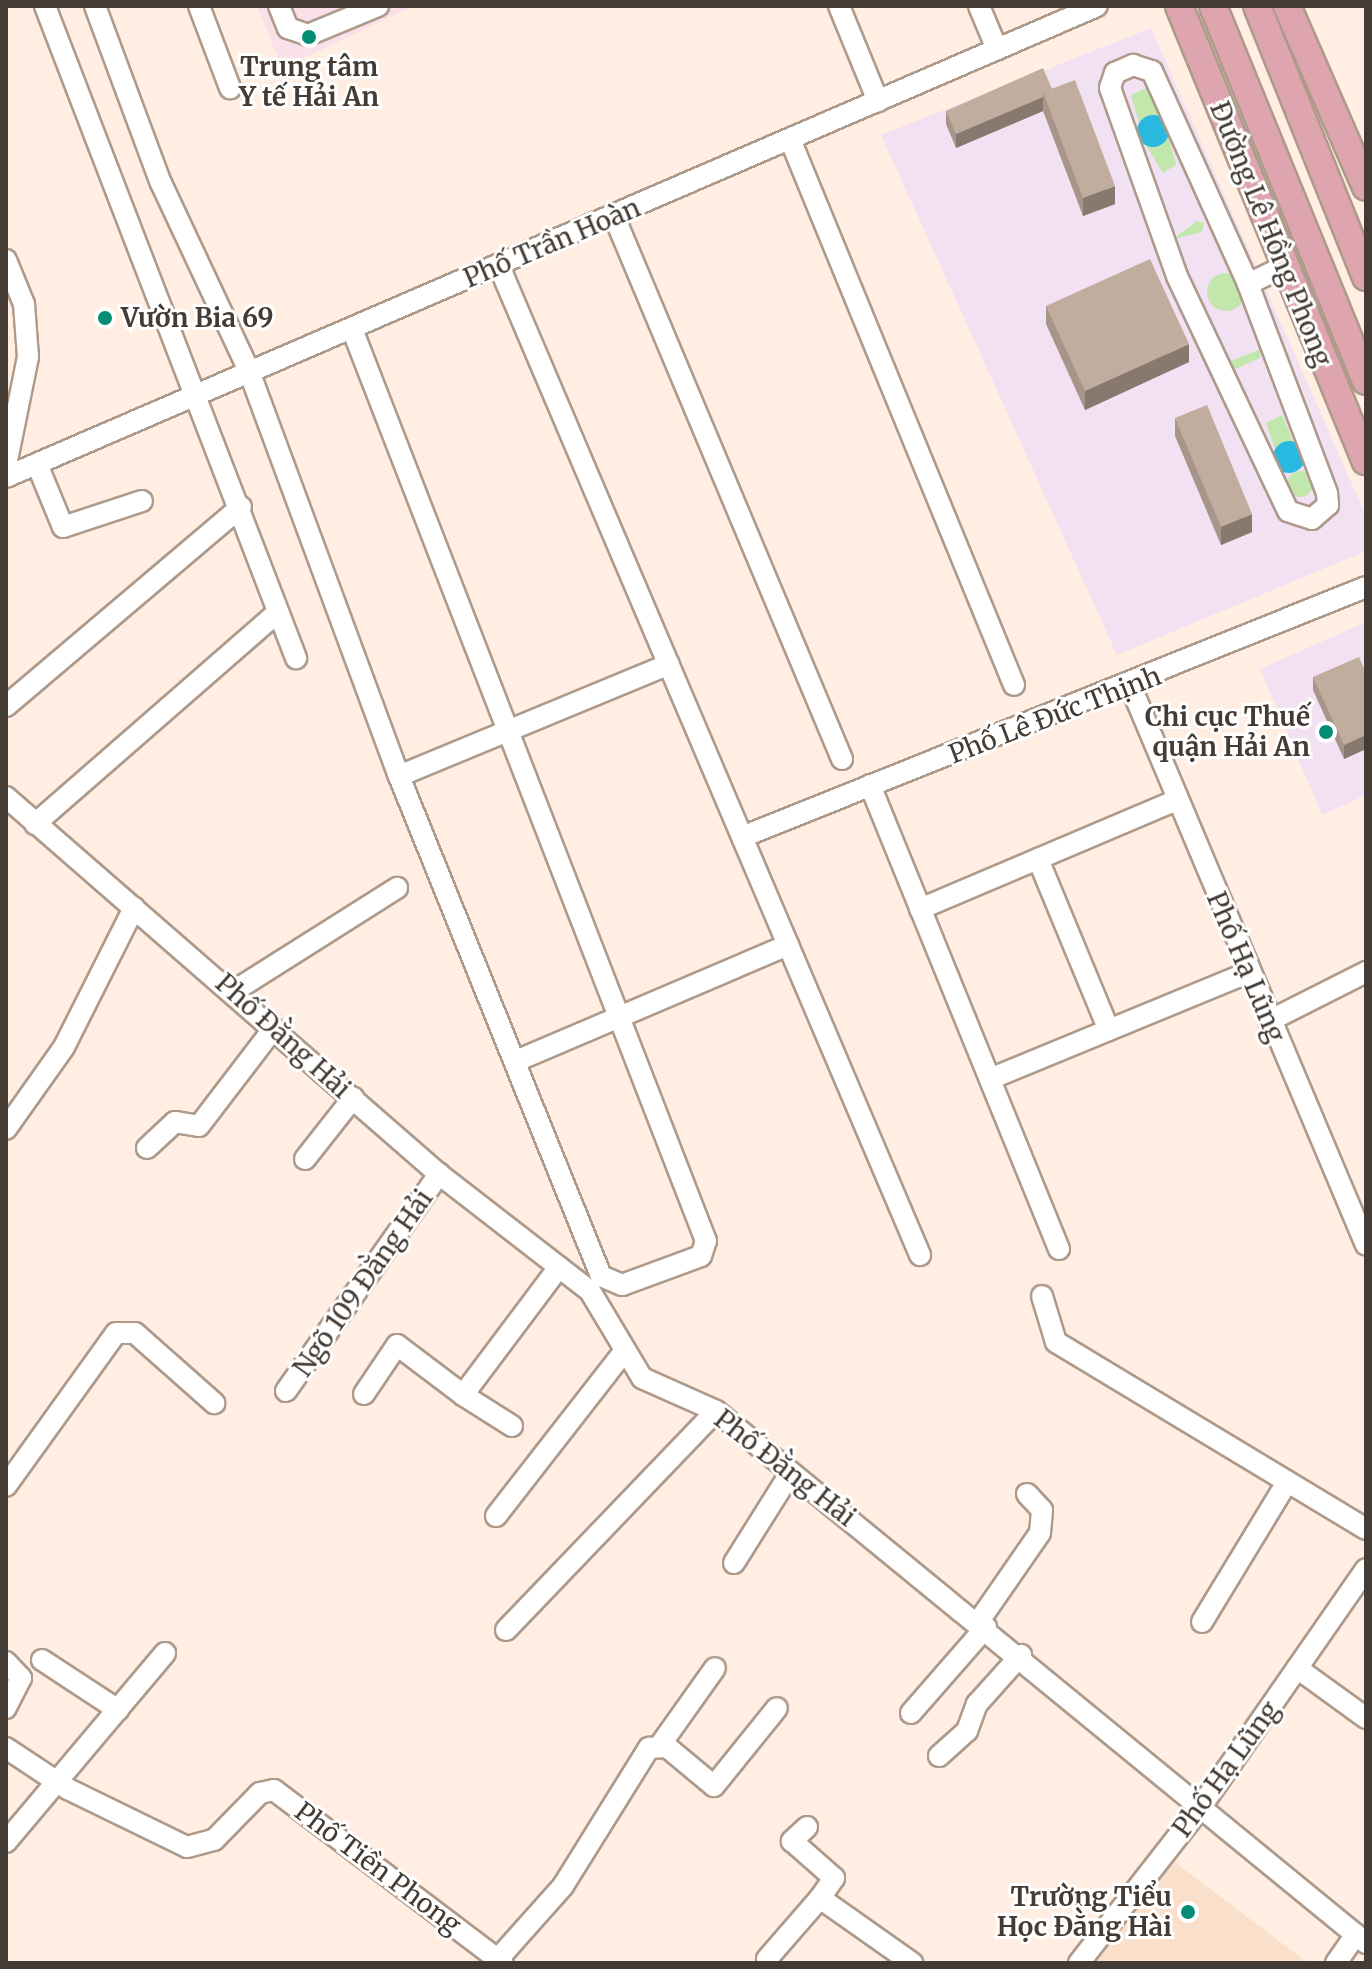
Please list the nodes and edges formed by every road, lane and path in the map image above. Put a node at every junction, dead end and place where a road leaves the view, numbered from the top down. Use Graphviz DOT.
graph roads {
  1 [pos="45,6"];
  2 [pos="95,6"];
  3 [pos="199,6"];
  4 [pos="279,6"];
  5 [pos="378,6"];
  6 [pos="839,6"];
  7 [pos="979,6"];
  8 [pos="1097,6"];
  9 [pos="1179,6"];
  10 [pos="1213,6"];
  11 [pos="1254,6"];
  12 [pos="1294,8"];
  13 [pos="997,49"];
  14 [pos="230,88"];
  15 [pos="878,101"];
  16 [pos="790,139"];
  17 [pos="1366,187"];
  18 [pos="614,216"];
  19 [pos="6,260"];
  20 [pos="499,266"];
  21 [pos="1283,267"];
  22 [pos="1366,277"];
  23 [pos="1248,284"];
  24 [pos="352,329"];
  25 [pos="249,371"];
  26 [pos="1366,381"];
  27 [pos="199,393"];
  28 [pos="1366,461"];
  29 [pos="37,464"];
  30 [pos="8,468"];
  31 [pos="142,501"];
  32 [pos="241,507"];
  33 [pos="1366,587"];
  34 [pos="278,612"];
  35 [pos="296,658"];
  36 [pos="669,664"];
  37 [pos="1014,685"];
  38 [pos="1131,687"];
  39 [pos="6,706"];
  40 [pos="510,731"];
  41 [pos="842,759"];
  42 [pos="399,776"];
  43 [pos="870,785"];
  44 [pos="6,797"];
  45 [pos="1175,801"];
  46 [pos="35,824"];
  47 [pos="742,837"];
  48 [pos="1038,859"];
  49 [pos="397,888"];
  50 [pos="134,908"];
  51 [pos="920,909"];
  52 [pos="788,945"];
  53 [pos="1249,972"];
  54 [pos="1366,972"];
  55 [pos="234,991"];
  56 [pos="619,1017"];
  57 [pos="1269,1021"];
  58 [pos="274,1028"];
  59 [pos="1109,1030"];
  60 [pos="516,1061"];
  61 [pos="990,1079"];
  62 [pos="353,1098"];
  63 [pos="6,1129"];
  64 [pos="147,1148"];
  65 [pos="305,1159"];
  66 [pos="439,1174"];
  67 [pos="1366,1245"];
  68 [pos="1059,1249"];
  69 [pos="920,1255"];
  70 [pos="559,1267"];
  71 [pos="1042,1296"];
  72 [pos="625,1350"];
  73 [pos="286,1391"];
  74 [pos="364,1394"];
  75 [pos="463,1395"];
  76 [pos="214,1403"];
  77 [pos="716,1411"];
  78 [pos="512,1426"];
  79 [pos="791,1472"];
  80 [pos="1287,1482"];
  81 [pos="6,1486"];
  82 [pos="1027,1494"];
  83 [pos="496,1516"];
  84 [pos="1366,1529"];
  85 [pos="734,1563"];
  86 [pos="1366,1569"];
  87 [pos="1202,1622"];
  88 [pos="982,1624"];
  89 [pos="506,1630"];
  90 [pos="165,1653"];
  91 [pos="1021,1655"];
  92 [pos="42,1660"];
  93 [pos="6,1662"];
  94 [pos="715,1668"];
  95 [pos="1297,1668"];
  96 [pos="6,1708"];
  97 [pos="777,1708"];
  98 [pos="118,1710"];
  99 [pos="911,1713"];
  100 [pos="1366,1718"];
  101 [pos="661,1744"];
  102 [pos="6,1748"];
  103 [pos="939,1756"];
  104 [pos="57,1782"];
  105 [pos="1200,1808"];
  106 [pos="807,1827"];
  107 [pos="6,1842"];
  108 [pos="820,1898"];
  109 [pos="1361,1938"];
  110 [pos="767,1959"];
  111 [pos="501,1961"];
  112 [pos="912,1963"];
  113 [pos="1079,1963"];
  114 [pos="1336,1963"];
  1 -- 27 [label="street"];
  2 -- 25 [label="street"];
  3 -- 14 [label="street"];
  4 -- 5 [label="street"];
  6 -- 15 [label="street"];
  7 -- 13 [label="street"];
  8 -- 13 [label="street, Phố Trần Hoàn"];
  9 -- 21 [label="main road, Đường Lê Hồng Phong"];
  10 -- 26 [label="main road, Đường Lê Hồng Phong"];
  11 -- 12 [label="street"];
  11 -- 22 [label="main road"];
  12 -- 17 [label="main road"];
  13 -- 15 [label="street, Phố Trần Hoàn"];
  15 -- 16 [label="street, Phố Trần Hoàn"];
  16 -- 18 [label="street, Phố Trần Hoàn"];
  16 -- 37 [label="street"];
  18 -- 20 [label="street, Phố Trần Hoàn"];
  18 -- 41 [label="street"];
  19 -- 30 [label="street"];
  20 -- 24 [label="street, Phố Trần Hoàn"];
  20 -- 36 [label="street"];
  21 -- 23 [label="street"];
  21 -- 28 [label="main road, Đường Lê Hồng Phong"];
  23 -- 23 [label="street"];
  24 -- 25 [label="street, Phố Trần Hoàn"];
  24 -- 40 [label="street"];
  25 -- 27 [label="street, Phố Trần Hoàn"];
  25 -- 42 [label="street"];
  27 -- 29 [label="street, Phố Trần Hoàn"];
  27 -- 32 [label="street"];
  29 -- 30 [label="street, Phố Trần Hoàn"];
  29 -- 31 [label="street"];
  32 -- 34 [label="street"];
  32 -- 39 [label="street"];
  33 -- 38 [label="street, Phố Lê Đức Thịnh"];
  34 -- 35 [label="street"];
  34 -- 46 [label="street"];
  36 -- 40 [label="street"];
  36 -- 47 [label="street"];
  38 -- 43 [label="street, Phố Lê Đức Thịnh"];
  38 -- 45 [label="street, Phố Hạ Lũng"];
  40 -- 42 [label="street"];
  40 -- 56 [label="street"];
  42 -- 60 [label="street"];
  43 -- 47 [label="street, Phố Lê Đức Thịnh"];
  43 -- 51 [label="street"];
  44 -- 46 [label="street, Phố Đằng Hải"];
  45 -- 48 [label="street"];
  45 -- 53 [label="street, Phố Hạ Lũng"];
  46 -- 50 [label="street, Phố Đằng Hải"];
  47 -- 52 [label="street"];
  48 -- 51 [label="street"];
  48 -- 59 [label="street"];
  49 -- 55 [label="street"];
  50 -- 55 [label="street, Phố Đằng Hải"];
  50 -- 63 [label="street"];
  51 -- 61 [label="street"];
  52 -- 56 [label="street"];
  52 -- 69 [label="street"];
  53 -- 57 [label="street, Phố Hạ Lũng"];
  53 -- 59 [label="street"];
  54 -- 57 [label="street"];
  55 -- 58 [label="street, Phố Đằng Hải"];
  56 -- 60 [label="street"];
  56 -- 60 [label="street"];
  57 -- 67 [label="street, Phố Hạ Lũng"];
  58 -- 62 [label="street, Phố Đằng Hải"];
  58 -- 64 [label="street"];
  59 -- 61 [label="street"];
  61 -- 68 [label="street"];
  62 -- 65 [label="street"];
  62 -- 66 [label="street, Phố Đằng Hải"];
  66 -- 70 [label="street, Phố Đằng Hải"];
  66 -- 73 [label="street, Ngõ 109 Đằng Hải"];
  70 -- 72 [label="street, Phố Đằng Hải"];
  70 -- 75 [label="street"];
  71 -- 80 [label="street"];
  72 -- 77 [label="street, Phố Đằng Hải"];
  72 -- 83 [label="street"];
  74 -- 75 [label="street"];
  75 -- 78 [label="street"];
  76 -- 81 [label="street"];
  77 -- 79 [label="street, Phố Đằng Hải"];
  77 -- 89 [label="street"];
  79 -- 85 [label="street"];
  79 -- 88 [label="street, Phố Đằng Hải"];
  80 -- 84 [label="street"];
  80 -- 87 [label="street"];
  82 -- 88 [label="street"];
  86 -- 95 [label="street, Phố Hạ Lũng"];
  88 -- 91 [label="street, Phố Đằng Hải"];
  88 -- 99 [label="street"];
  90 -- 98 [label="street"];
  91 -- 103 [label="street"];
  91 -- 105 [label="street, Phố Đằng Hải"];
  92 -- 98 [label="street"];
  93 -- 96 [label="street"];
  94 -- 101 [label="street"];
  95 -- 100 [label="street"];
  95 -- 105 [label="street, Phố Hạ Lũng"];
  97 -- 101 [label="street"];
  98 -- 104 [label="street"];
  101 -- 111 [label="street"];
  102 -- 104 [label="street, Phố Tiền Phong"];
  104 -- 107 [label="street"];
  104 -- 111 [label="street, Phố Tiền Phong"];
  105 -- 109 [label="street, Phố Đằng Hải"];
  105 -- 113 [label="street, Phố Hạ Lũng"];
  106 -- 108 [label="street"];
  108 -- 110 [label="street"];
  108 -- 112 [label="street"];
  109 -- 114 [label="street"];
}
